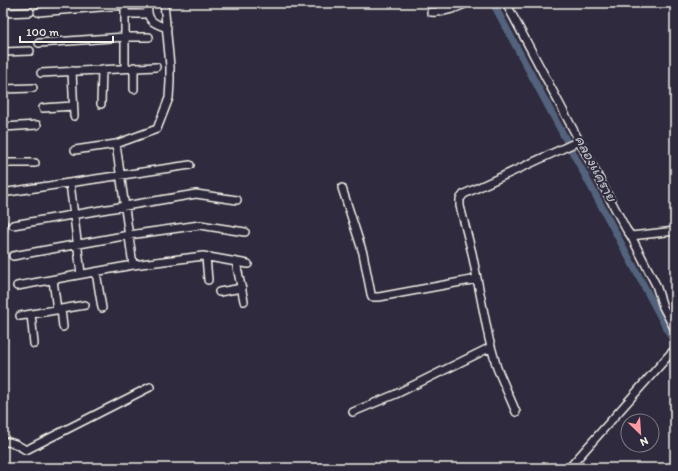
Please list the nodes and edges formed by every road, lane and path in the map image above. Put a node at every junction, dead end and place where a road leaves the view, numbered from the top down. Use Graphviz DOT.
graph roads {
  1 [pos="164,3"];
  2 [pos="438,3"];
  3 [pos="467,3"];
  4 [pos="506,3"];
  5 [pos="125,4"];
  6 [pos="79,6"];
  7 [pos="148,8"];
  8 [pos="442,11"];
  9 [pos="30,12"];
  10 [pos="38,12"];
  11 [pos="431,12"];
  12 [pos="3,13"];
  13 [pos="126,14"];
  14 [pos="166,28"];
  15 [pos="125,37"];
  16 [pos="148,37"];
  17 [pos="39,43"];
  18 [pos="30,51"];
  19 [pos="3,52"];
  20 [pos="156,67"];
  21 [pos="125,68"];
  22 [pos="134,68"];
  23 [pos="102,69"];
  24 [pos="72,71"];
  25 [pos="41,74"];
  26 [pos="33,88"];
  27 [pos="3,89"];
  28 [pos="134,89"];
  29 [pos="101,104"];
  30 [pos="73,106"];
  31 [pos="43,108"];
  32 [pos="74,116"];
  33 [pos="37,125"];
  34 [pos="3,127"];
  35 [pos="579,141"];
  36 [pos="116,144"];
  37 [pos="75,150"];
  38 [pos="35,163"];
  39 [pos="3,164"];
  40 [pos="190,165"];
  41 [pos="121,176"];
  42 [pos="70,183"];
  43 [pos="342,188"];
  44 [pos="8,192"];
  45 [pos="238,200"];
  46 [pos="125,206"];
  47 [pos="74,215"];
  48 [pos="3,223"];
  49 [pos="13,225"];
  50 [pos="3,231"];
  51 [pos="675,231"];
  52 [pos="245,232"];
  53 [pos="129,235"];
  54 [pos="631,236"];
  55 [pos="77,244"];
  56 [pos="13,256"];
  57 [pos="206,257"];
  58 [pos="236,262"];
  59 [pos="248,264"];
  60 [pos="133,266"];
  61 [pos="96,272"];
  62 [pos="81,274"];
  63 [pos="477,279"];
  64 [pos="53,280"];
  65 [pos="208,280"];
  66 [pos="17,286"];
  67 [pos="242,288"];
  68 [pos="219,292"];
  69 [pos="244,301"];
  70 [pos="86,305"];
  71 [pos="102,308"];
  72 [pos="59,309"];
  73 [pos="30,314"];
  74 [pos="20,316"];
  75 [pos="63,327"];
  76 [pos="675,330"];
  77 [pos="34,344"];
  78 [pos="491,347"];
  79 [pos="672,352"];
  80 [pos="150,387"];
  81 [pos="354,412"];
  82 [pos="516,412"];
  83 [pos="3,442"];
  84 [pos="569,468"];
  1 -- 14 [label="street"];
  2 -- 8 [label="street"];
  3 -- 8 [label="street"];
  4 -- 35 [label="street"];
  5 -- 6 [label="street"];
  5 -- 7 [label="street"];
  5 -- 13 [label="street"];
  6 -- 10 [label="street"];
  7 -- 13 [label="street"];
  7 -- 14 [label="street"];
  8 -- 11 [label="street"];
  9 -- 12 [label="street"];
  13 -- 15 [label="street"];
  14 -- 36 [label="street"];
  15 -- 16 [label="street"];
  15 -- 17 [label="street"];
  15 -- 21 [label="street"];
  18 -- 19 [label="street"];
  20 -- 22 [label="street"];
  21 -- 22 [label="street"];
  21 -- 23 [label="street"];
  22 -- 28 [label="street"];
  23 -- 24 [label="street"];
  23 -- 29 [label="street"];
  24 -- 25 [label="street"];
  24 -- 30 [label="street"];
  26 -- 27 [label="street"];
  30 -- 31 [label="street"];
  30 -- 32 [label="street"];
  33 -- 34 [label="street"];
  35 -- 54 [label="street"];
  35 -- 63 [label="street"];
  36 -- 37 [label="street"];
  36 -- 41 [label="street"];
  38 -- 39 [label="street"];
  40 -- 41 [label="street"];
  41 -- 42 [label="street"];
  41 -- 46 [label="street"];
  42 -- 44 [label="street"];
  42 -- 47 [label="street"];
  43 -- 63 [label="street"];
  45 -- 46 [label="street"];
  46 -- 47 [label="street"];
  46 -- 53 [label="street"];
  47 -- 49 [label="street"];
  47 -- 55 [label="street"];
  48 -- 50 [label="street"];
  51 -- 54 [label="street"];
  52 -- 53 [label="street"];
  53 -- 55 [label="street"];
  53 -- 60 [label="street"];
  54 -- 76 [label="street"];
  55 -- 56 [label="street"];
  55 -- 62 [label="street"];
  57 -- 58 [label="street"];
  57 -- 60 [label="street"];
  57 -- 65 [label="street"];
  58 -- 59 [label="street"];
  58 -- 67 [label="street"];
  60 -- 61 [label="street"];
  61 -- 62 [label="street"];
  61 -- 71 [label="street"];
  62 -- 64 [label="street"];
  63 -- 78 [label="street"];
  64 -- 66 [label="street"];
  64 -- 72 [label="street"];
  67 -- 68 [label="street"];
  67 -- 69 [label="street"];
  70 -- 72 [label="street"];
  72 -- 73 [label="street"];
  72 -- 75 [label="street"];
  73 -- 74 [label="street"];
  73 -- 77 [label="street"];
  78 -- 81 [label="street"];
  78 -- 82 [label="street"];
  79 -- 84 [label="street"];
  80 -- 83 [label="street"];
}
